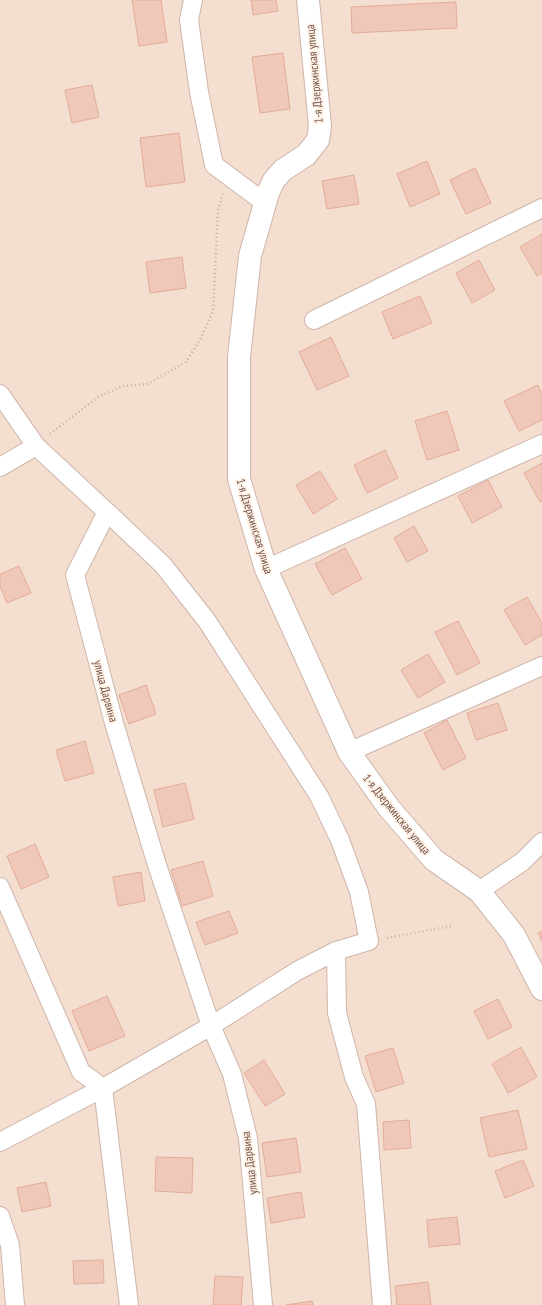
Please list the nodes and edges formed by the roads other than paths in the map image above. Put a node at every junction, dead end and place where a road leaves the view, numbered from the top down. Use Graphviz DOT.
graph roads {
  1 [pos="193,0"];
  2 [pos="308,0"];
  3 [pos="265,203"];
  4 [pos="542,208"];
  5 [pos="314,320"];
  6 [pos="0,394"];
  7 [pos="542,444"];
  8 [pos="36,446"];
  9 [pos="0,467"];
  10 [pos="107,512"];
  11 [pos="266,569"];
  12 [pos="542,666"];
  13 [pos="349,752"];
  14 [pos="542,842"];
  15 [pos="0,887"];
  16 [pos="479,891"];
  17 [pos="336,951"];
  18 [pos="542,989"];
  19 [pos="211,1026"];
  20 [pos="103,1088"];
  21 [pos="0,1142"];
  22 [pos="0,1216"];
  23 [pos="15,1305"];
  24 [pos="129,1305"];
  25 [pos="263,1305"];
  26 [pos="382,1305"];
  1 -- 3 [label="street"];
  2 -- 3 [label="street, 1-я Дзержинская улица"];
  3 -- 11 [label="street, 1-я Дзержинская улица"];
  4 -- 5 [label="street"];
  6 -- 8 [label="street"];
  7 -- 11 [label="street"];
  8 -- 9 [label="street"];
  8 -- 10 [label="street"];
  10 -- 17 [label="street"];
  10 -- 19 [label="street, улица Дарвина"];
  11 -- 13 [label="street, 1-я Дзержинская улица"];
  12 -- 13 [label="street"];
  13 -- 16 [label="street, 1-я Дзержинская улица"];
  14 -- 16 [label="street"];
  15 -- 20 [label="street"];
  16 -- 18 [label="street, 1-я Дзержинская улица"];
  17 -- 19 [label="street"];
  17 -- 26 [label="street"];
  19 -- 20 [label="street"];
  19 -- 25 [label="street, улица Дарвина"];
  20 -- 21 [label="street"];
  20 -- 24 [label="street"];
  22 -- 23 [label="street"];
}
